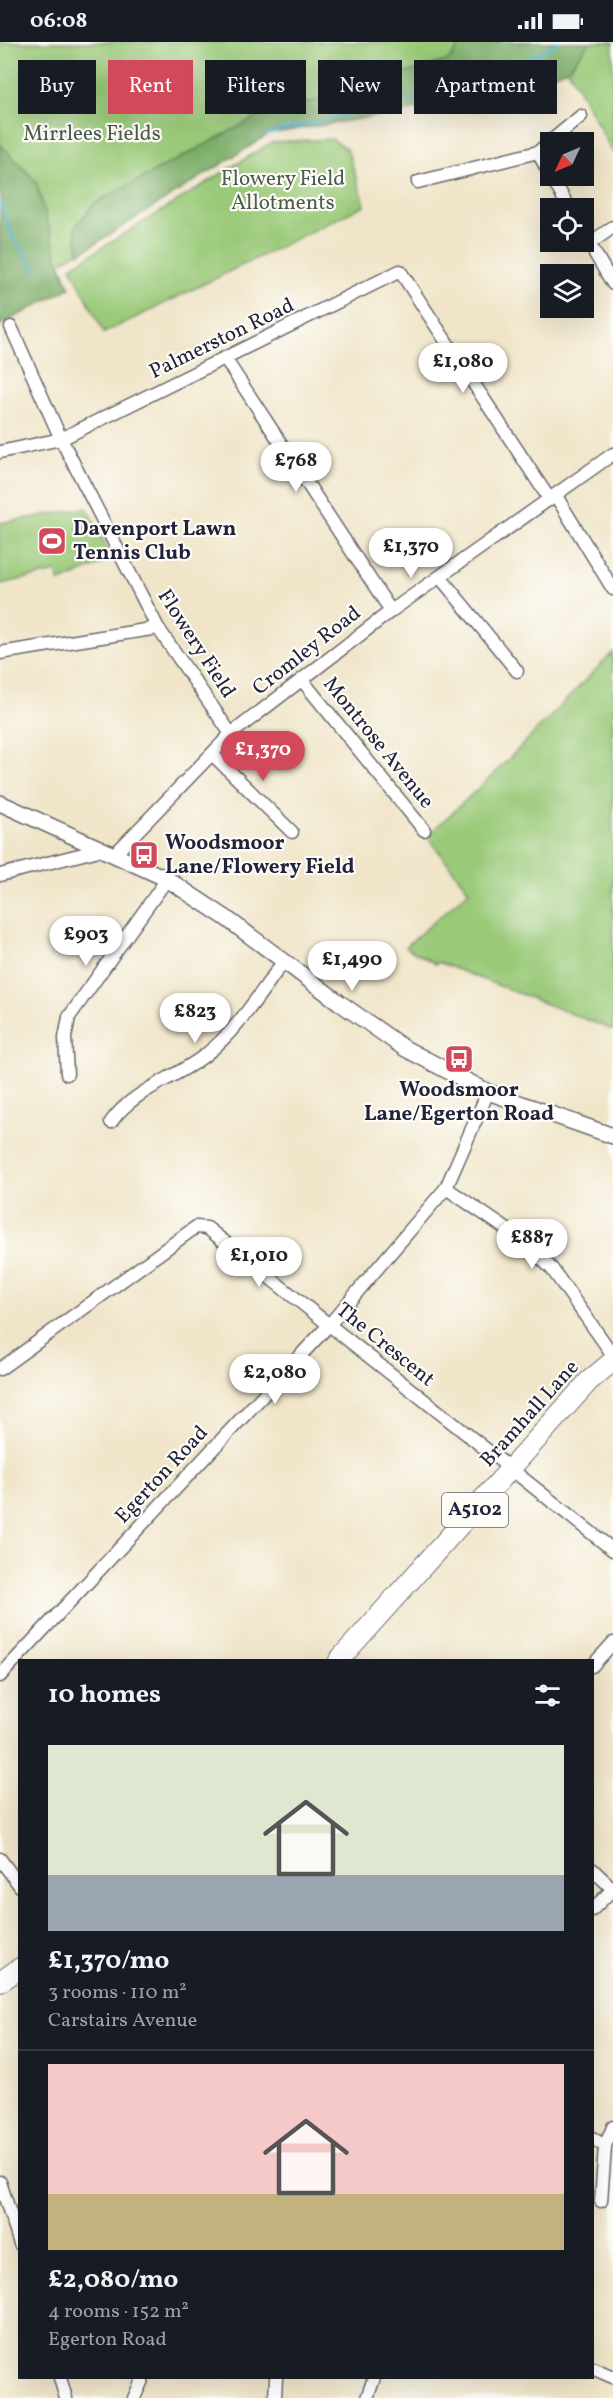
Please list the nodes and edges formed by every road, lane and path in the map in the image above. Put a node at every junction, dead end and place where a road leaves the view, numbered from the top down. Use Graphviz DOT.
graph roads {
  1 [pos="581,116"];
  2 [pos="538,152"];
  3 [pos="540,156"];
  4 [pos="418,182"];
  5 [pos="613,227"];
  6 [pos="594,236"];
  7 [pos="593,252"];
  8 [pos="613,284"];
  9 [pos="11,327"];
  10 [pos="226,360"];
  11 [pos="61,439"];
  12 [pos="0,452"];
  13 [pos="613,454"];
  14 [pos="553,498"];
  15 [pos="440,577"];
  16 [pos="613,589"];
  17 [pos="391,611"];
  18 [pos="158,628"];
  19 [pos="0,653"];
  20 [pos="517,671"];
  21 [pos="302,680"];
  22 [pos="231,734"];
  23 [pos="212,754"];
  24 [pos="0,803"];
  25 [pos="424,830"];
  26 [pos="292,832"];
  27 [pos="99,850"];
  28 [pos="115,854"];
  29 [pos="0,875"];
  30 [pos="166,879"];
  31 [pos="284,960"];
  32 [pos="67,1074"];
  33 [pos="488,1092"];
  34 [pos="111,1122"];
  35 [pos="613,1136"];
  36 [pos="446,1188"];
  37 [pos="329,1325"];
  38 [pos="613,1355"];
  39 [pos="613,1361"];
  40 [pos="0,1369"];
  41 [pos="511,1470"];
  42 [pos="613,1550"];
  43 [pos="613,1643"];
  44 [pos="340,1659"];
  45 [pos="594,1664"];
  46 [pos="0,1676"];
  47 [pos="0,1859"];
  48 [pos="594,1871"];
  49 [pos="18,1883"];
  50 [pos="613,1889"];
  51 [pos="594,1909"];
  52 [pos="18,1969"];
  53 [pos="0,1982"];
  54 [pos="613,2127"];
  55 [pos="594,2139"];
  56 [pos="605,2146"];
  57 [pos="0,2182"];
  58 [pos="602,2202"];
  59 [pos="16,2215"];
  60 [pos="594,2369"];
  61 [pos="613,2377"];
  62 [pos="60,2379"];
  63 [pos="143,2379"];
  64 [pos="276,2379"];
  65 [pos="374,2379"];
  66 [pos="66,2398"];
  67 [pos="134,2398"];
  68 [pos="275,2398"];
  69 [pos="367,2398"];
  1 -- 2 [label="street"];
  2 -- 3 [label="street"];
  2 -- 4 [label="street"];
  5 -- 6 [label="street"];
  7 -- 8 [label="street"];
  9 -- 11 [label="street, Flowery Field"];
  10 -- 11 [label="street, Palmerston Road"];
  10 -- 14 [label="street, Palmerston Road"];
  10 -- 17 [label="street"];
  11 -- 12 [label="street, Palmerston Road"];
  11 -- 18 [label="street, Flowery Field"];
  13 -- 14 [label="street, Cromley Road"];
  14 -- 15 [label="street, Cromley Road"];
  14 -- 16 [label="street"];
  15 -- 17 [label="street, Cromley Road"];
  15 -- 20 [label="street"];
  17 -- 21 [label="street, Cromley Road"];
  18 -- 19 [label="street"];
  18 -- 22 [label="street, Flowery Field"];
  21 -- 22 [label="street, Cromley Road"];
  21 -- 25 [label="street, Montrose Avenue"];
  22 -- 23 [label="street"];
  23 -- 26 [label="street"];
  23 -- 28 [label="street"];
  24 -- 27 [label="street"];
  27 -- 28 [label="street"];
  27 -- 29 [label="street"];
  28 -- 30 [label="street"];
  30 -- 31 [label="street"];
  30 -- 32 [label="street"];
  31 -- 33 [label="street"];
  31 -- 34 [label="street"];
  33 -- 35 [label="street"];
  33 -- 36 [label="street, Egerton Road"];
  36 -- 37 [label="street, Egerton Road"];
  36 -- 38 [label="street"];
  37 -- 40 [label="street, The Crescent"];
  37 -- 41 [label="street, The Crescent"];
  37 -- 46 [label="street, Egerton Road"];
  39 -- 41 [label="main road, Bramhall Lane / A5102"];
  41 -- 42 [label="street, The Crescent"];
  41 -- 44 [label="main road, Bramhall Lane / A5102"];
  43 -- 45 [label="street"];
  47 -- 49 [label="street"];
  48 -- 50 [label="street"];
  50 -- 51 [label="street"];
  52 -- 53 [label="main road"];
  54 -- 56 [label="street"];
  55 -- 56 [label="street"];
  56 -- 58 [label="street"];
  57 -- 59 [label="street"];
  60 -- 61 [label="street"];
  62 -- 66 [label="street"];
  63 -- 67 [label="street"];
  64 -- 68 [label="street"];
  65 -- 69 [label="street"];
}
